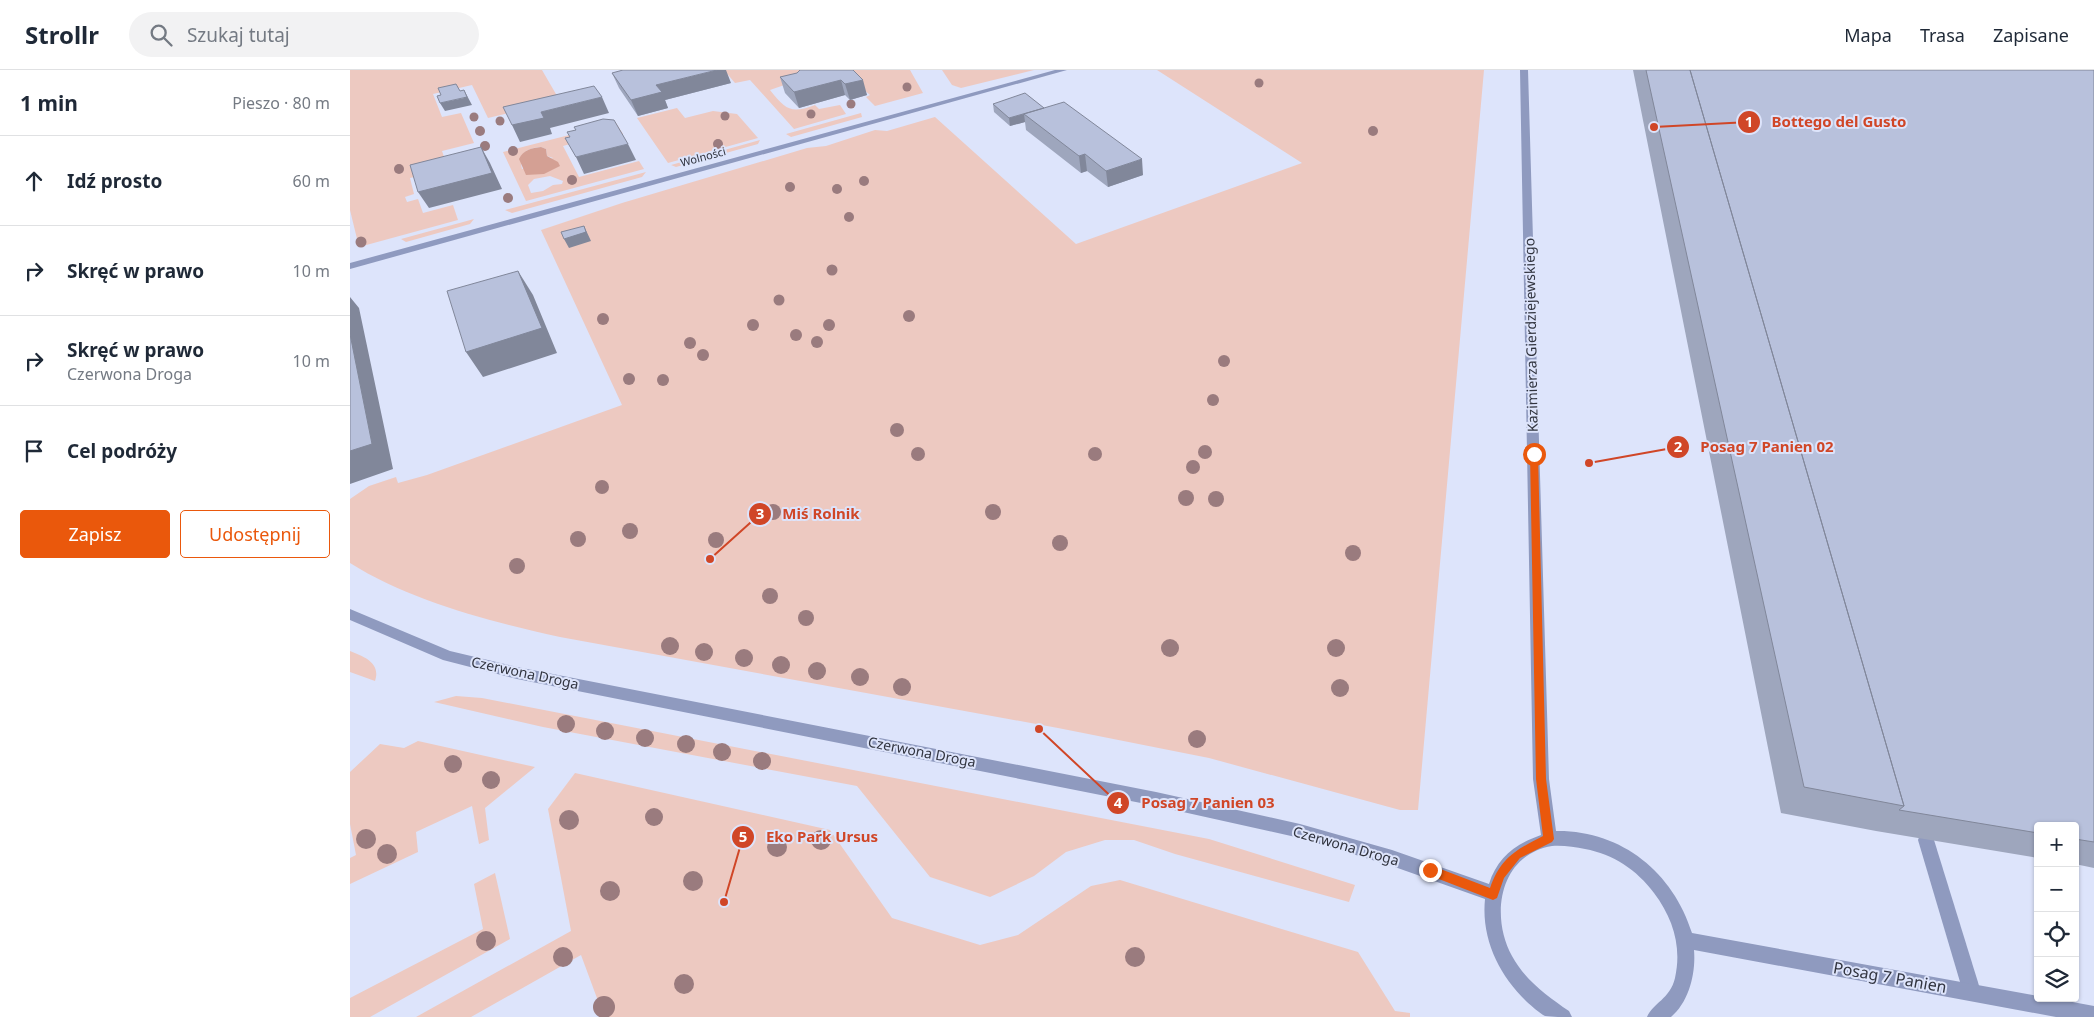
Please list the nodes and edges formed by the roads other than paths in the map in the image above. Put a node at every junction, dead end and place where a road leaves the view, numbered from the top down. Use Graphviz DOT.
graph roads {
  1 [pos="1063,70"];
  2 [pos="1524,70"];
  3 [pos="350,266"];
  4 [pos="350,614"];
  5 [pos="1549,839"];
  6 [pos="1926,840"];
  7 [pos="1493,894"];
  8 [pos="1685,940"];
  9 [pos="1972,992"];
  10 [pos="1557,1015"];
  11 [pos="2094,1015"];
  12 [pos="1656,1017"];
  1 -- 3 [label="street, Wolności"];
  2 -- 5 [label="street, Kazimierza Gierdziejewskiego"];
  4 -- 7 [label="street, Czerwona Droga"];
  5 -- 7 [label="street"];
  5 -- 8 [label="street"];
  6 -- 9 [label="street"];
  7 -- 10 [label="street"];
  8 -- 9 [label="street, Posag 7 Panien"];
  8 -- 12 [label="street"];
  9 -- 11 [label="street, Posag 7 Panien"];
}
